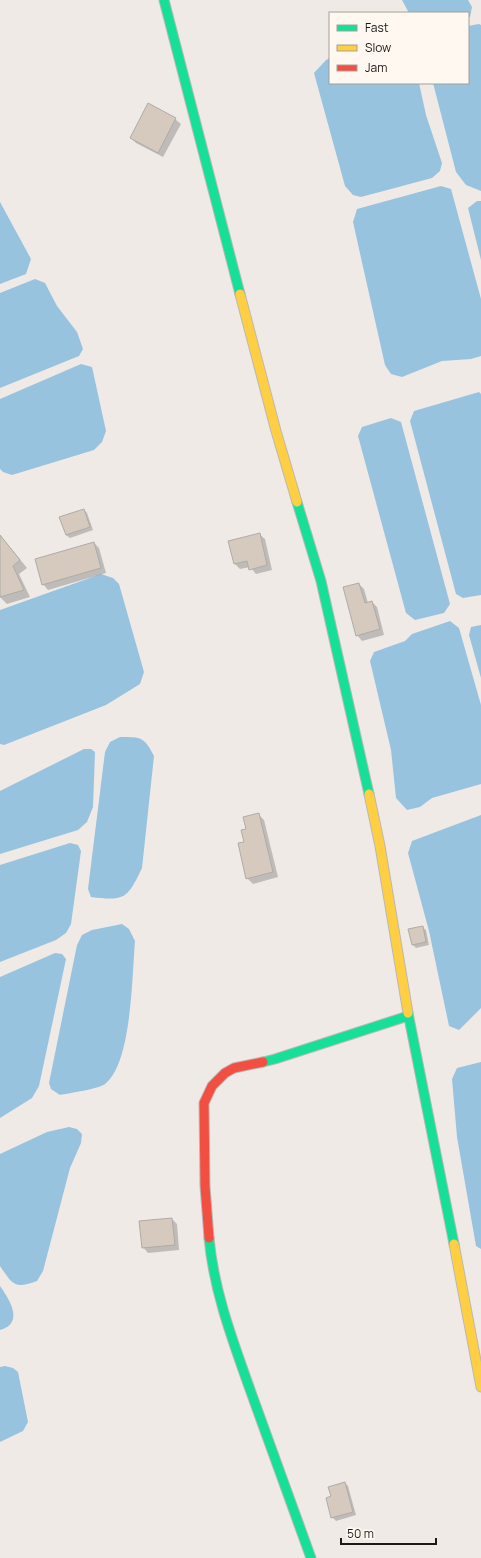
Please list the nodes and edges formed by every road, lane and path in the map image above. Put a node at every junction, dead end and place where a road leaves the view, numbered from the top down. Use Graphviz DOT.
graph roads {
  1 [pos="164,0"];
  2 [pos="408,1016"];
  3 [pos="481,1387"];
  4 [pos="311,1558"];
  1 -- 2 [label="street"];
  2 -- 3 [label="street"];
  2 -- 4 [label="street"];
}
